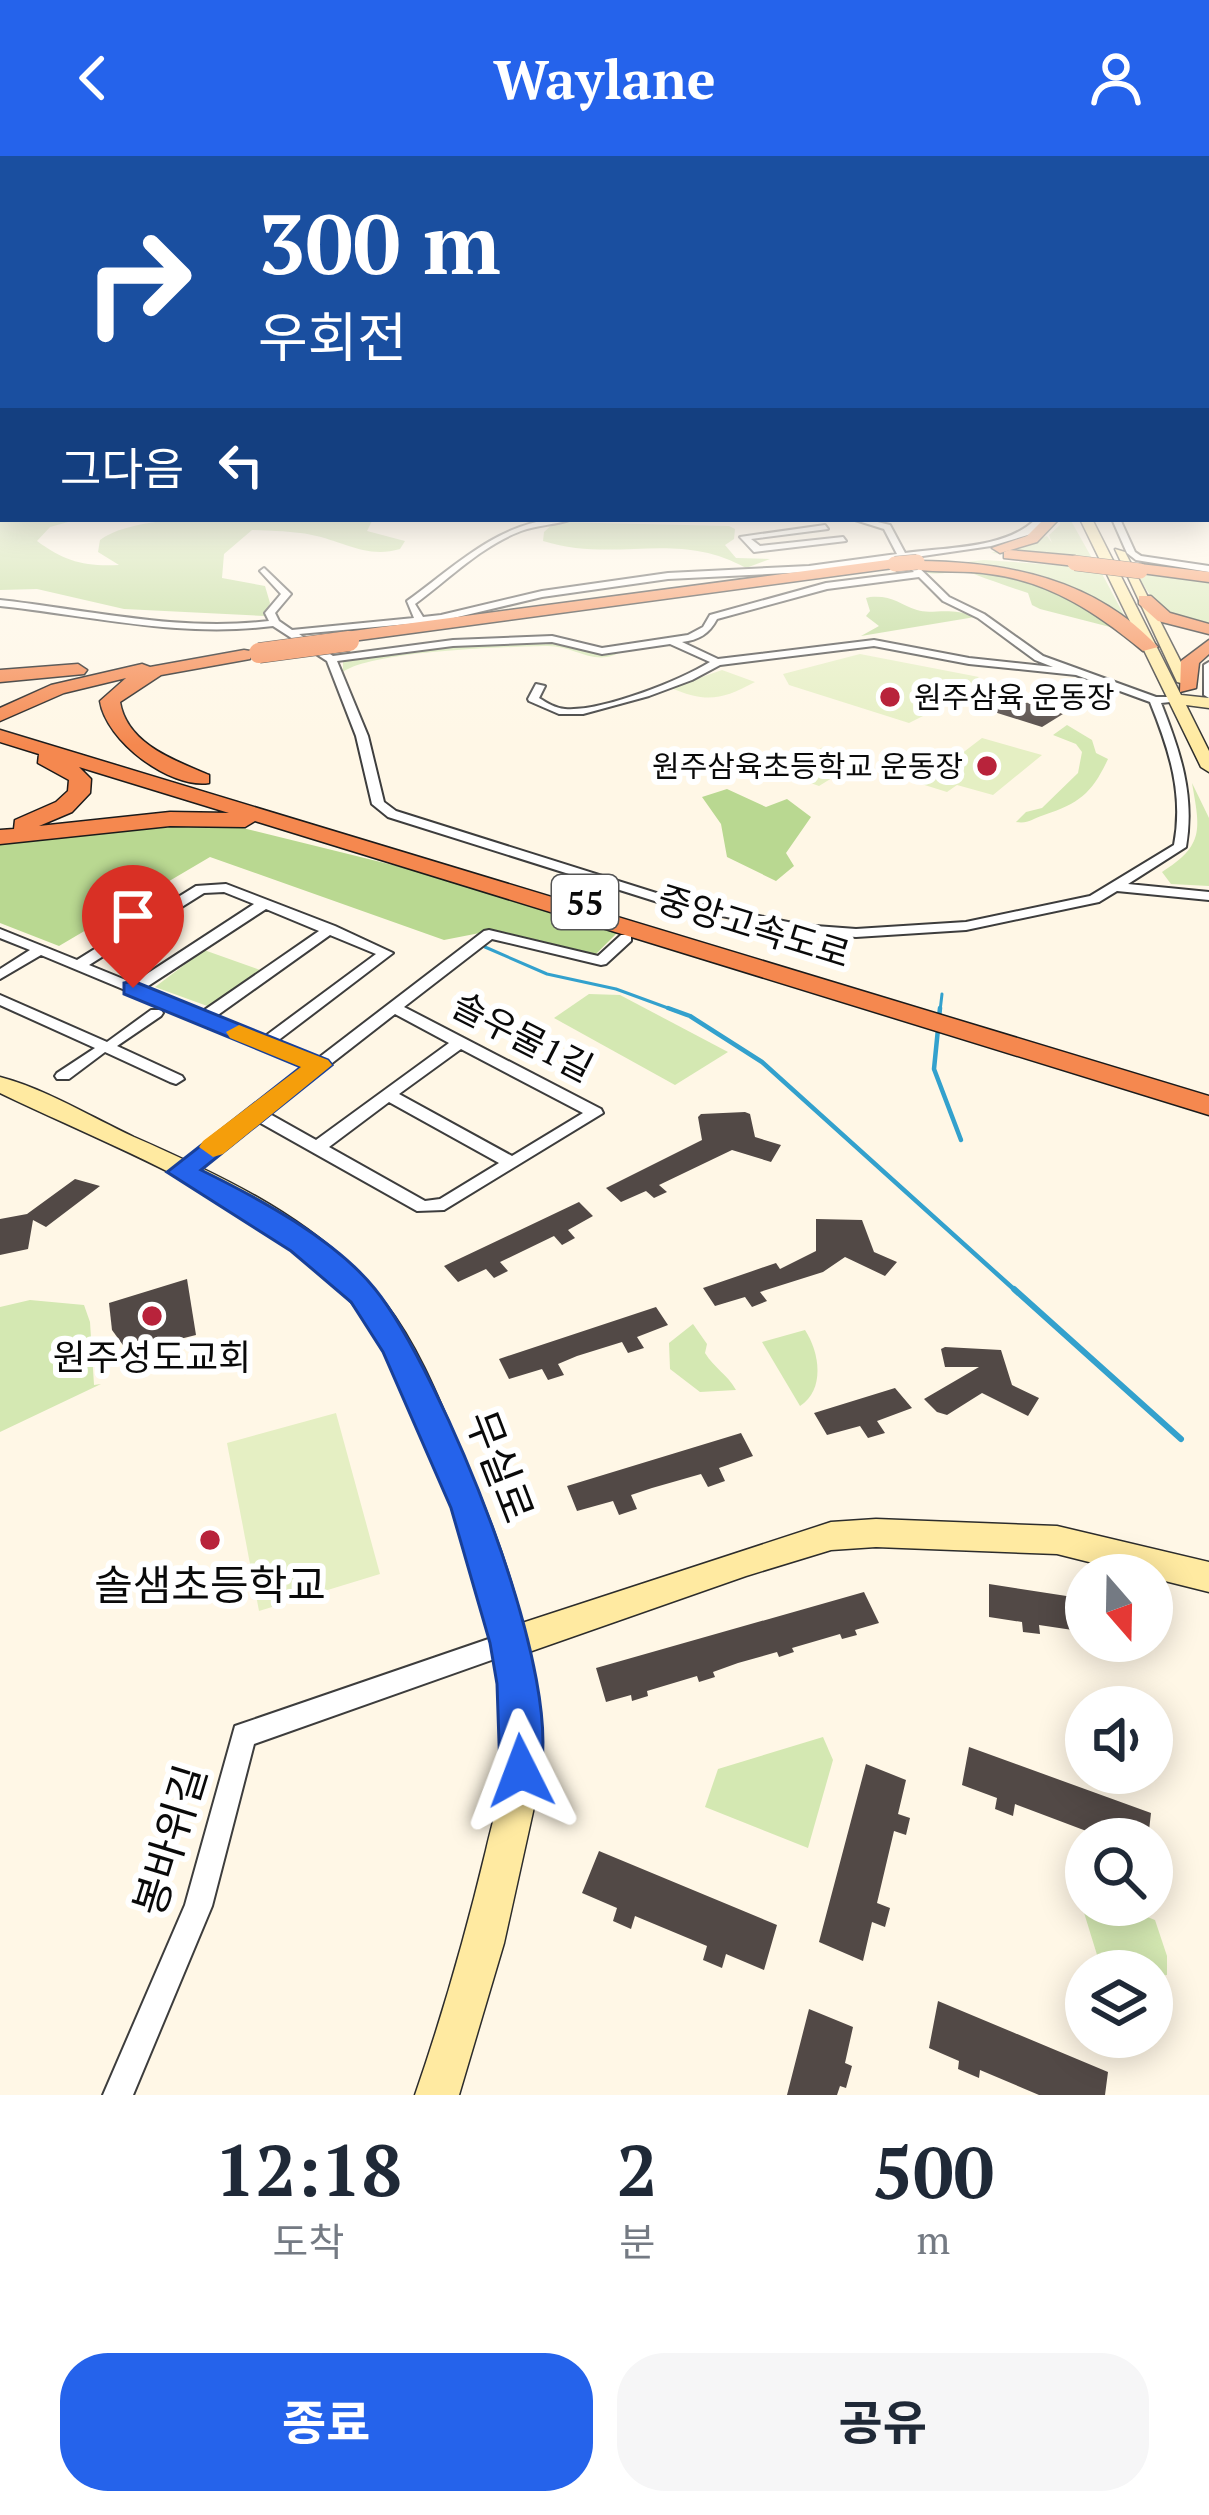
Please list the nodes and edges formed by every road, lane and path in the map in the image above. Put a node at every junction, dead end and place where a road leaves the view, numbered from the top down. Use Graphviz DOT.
graph roads {
  1 [pos="459,564"];
  2 [pos="914,564"];
  3 [pos="1095,564"];
  4 [pos="1109,564"];
  5 [pos="1128,564"];
  6 [pos="1164,564"];
  7 [pos="908,565"];
  8 [pos="264,571"];
  9 [pos="1209,576"];
  10 [pos="1145,600"];
  11 [pos="0,603"];
  12 [pos="420,620"];
  13 [pos="275,623"];
  14 [pos="1209,629"];
  15 [pos="295,632"];
  16 [pos="672,640"];
  17 [pos="1209,645"];
  18 [pos="1149,646"];
  19 [pos="253,652"];
  20 [pos="331,659"];
  21 [pos="154,662"];
  22 [pos="717,662"];
  23 [pos="1209,665"];
  24 [pos="1077,672"];
  25 [pos="0,676"];
  26 [pos="540,686"];
  27 [pos="1195,697"];
  28 [pos="1155,700"];
  29 [pos="1,716"];
  30 [pos="1209,729"];
  31 [pos="0,739"];
  32 [pos="1209,767"];
  33 [pos="274,808"];
  34 [pos="0,834"];
  35 [pos="339,839"];
  36 [pos="1143,872"];
  37 [pos="1117,887"];
  38 [pos="1178,894"];
  39 [pos="1209,896"];
  40 [pos="264,904"];
  41 [pos="330,929"];
  42 [pos="0,933"];
  43 [pos="626,938"];
  44 [pos="40,950"];
  45 [pos="78,965"];
  46 [pos="0,975"];
  47 [pos="133,988"];
  48 [pos="0,999"];
  49 [pos="897,1003"];
  50 [pos="394,1007"];
  51 [pos="156,1013"];
  52 [pos="203,1018"];
  53 [pos="1009,1037"];
  54 [pos="461,1041"];
  55 [pos="115,1042"];
  56 [pos="265,1043"];
  57 [pos="97,1052"];
  58 [pos="319,1065"];
  59 [pos="62,1076"];
  60 [pos="176,1079"];
  61 [pos="0,1084"];
  62 [pos="1209,1089"];
  63 [pos="388,1095"];
  64 [pos="1209,1106"];
  65 [pos="257,1114"];
  66 [pos="316,1148"];
  67 [pos="512,1163"];
  68 [pos="181,1172"];
  69 [pos="1209,1577"];
  70 [pos="509,1643"];
  71 [pos="118,2095"];
  72 [pos="437,2095"];
  1 -- 12 [label="street"];
  2 -- 7 [label="highway, bridge"];
  3 -- 9 [label="highway, bridge"];
  4 -- 18 [label="street"];
  5 -- 10 [label="street"];
  6 -- 9 [label="street"];
  7 -- 12 [label="street"];
  7 -- 16 [label="street"];
  7 -- 18 [label="highway"];
  7 -- 19 [label="highway, bridge"];
  7 -- 24 [label="street"];
  8 -- 13 [label="street"];
  10 -- 14 [label="highway"];
  10 -- 27 [label="street"];
  11 -- 13 [label="street"];
  12 -- 15 [label="street"];
  13 -- 15 [label="street"];
  15 -- 20 [label="street"];
  16 -- 20 [label="street"];
  16 -- 22 [label="street"];
  17 -- 27 [label="highway"];
  18 -- 27 [label="street"];
  19 -- 21 [label="highway"];
  19 -- 29 [label="highway"];
  19 -- 33 [label="highway"];
  20 -- 37 [label="street"];
  21 -- 25 [label="highway"];
  21 -- 29 [label="highway"];
  22 -- 24 [label="street"];
  22 -- 26 [label="street"];
  23 -- 27 [label="street"];
  24 -- 28 [label="street"];
  27 -- 28 [label="street"];
  27 -- 30 [label="street"];
  27 -- 32 [label="street"];
  28 -- 36 [label="street"];
  29 -- 33 [label="highway, 중앙고속도로 / 55"];
  31 -- 34 [label="highway"];
  31 -- 35 [label="highway, 중앙고속도로 / 55"];
  33 -- 49 [label="highway, 중앙고속도로 / 55"];
  34 -- 35 [label="highway"];
  35 -- 49 [label="highway, 중앙고속도로 / 55"];
  36 -- 37 [label="street"];
  36 -- 38 [label="street"];
  37 -- 38 [label="street"];
  38 -- 39 [label="street"];
  40 -- 41 [label="street"];
  40 -- 45 [label="street"];
  40 -- 47 [label="street"];
  41 -- 52 [label="street"];
  41 -- 56 [label="street"];
  42 -- 44 [label="street"];
  43 -- 50 [label="street"];
  44 -- 45 [label="street"];
  44 -- 46 [label="street"];
  45 -- 47 [label="street"];
  47 -- 52 [label="street"];
  48 -- 60 [label="street"];
  49 -- 53 [label="highway, 중앙고속도로 / 55"];
  50 -- 54 [label="street, 솔우물1길"];
  50 -- 58 [label="street"];
  51 -- 55 [label="street"];
  52 -- 56 [label="street"];
  53 -- 62 [label="highway, 중앙고속도로 / 55"];
  53 -- 64 [label="highway, 중앙고속도로 / 55"];
  54 -- 63 [label="street"];
  54 -- 67 [label="street, 솔우물1길"];
  56 -- 58 [label="street"];
  57 -- 59 [label="street"];
  58 -- 65 [label="street"];
  61 -- 68 [label="street, 무실로"];
  63 -- 66 [label="street"];
  63 -- 67 [label="street"];
  65 -- 66 [label="street, 솔우물1길"];
  65 -- 68 [label="street"];
  66 -- 67 [label="street, 솔우물1길"];
  68 -- 70 [label="street, 무실로"];
  69 -- 70 [label="street"];
  70 -- 71 [label="street, 봉바위길"];
  70 -- 72 [label="street, 무실로"];
}
